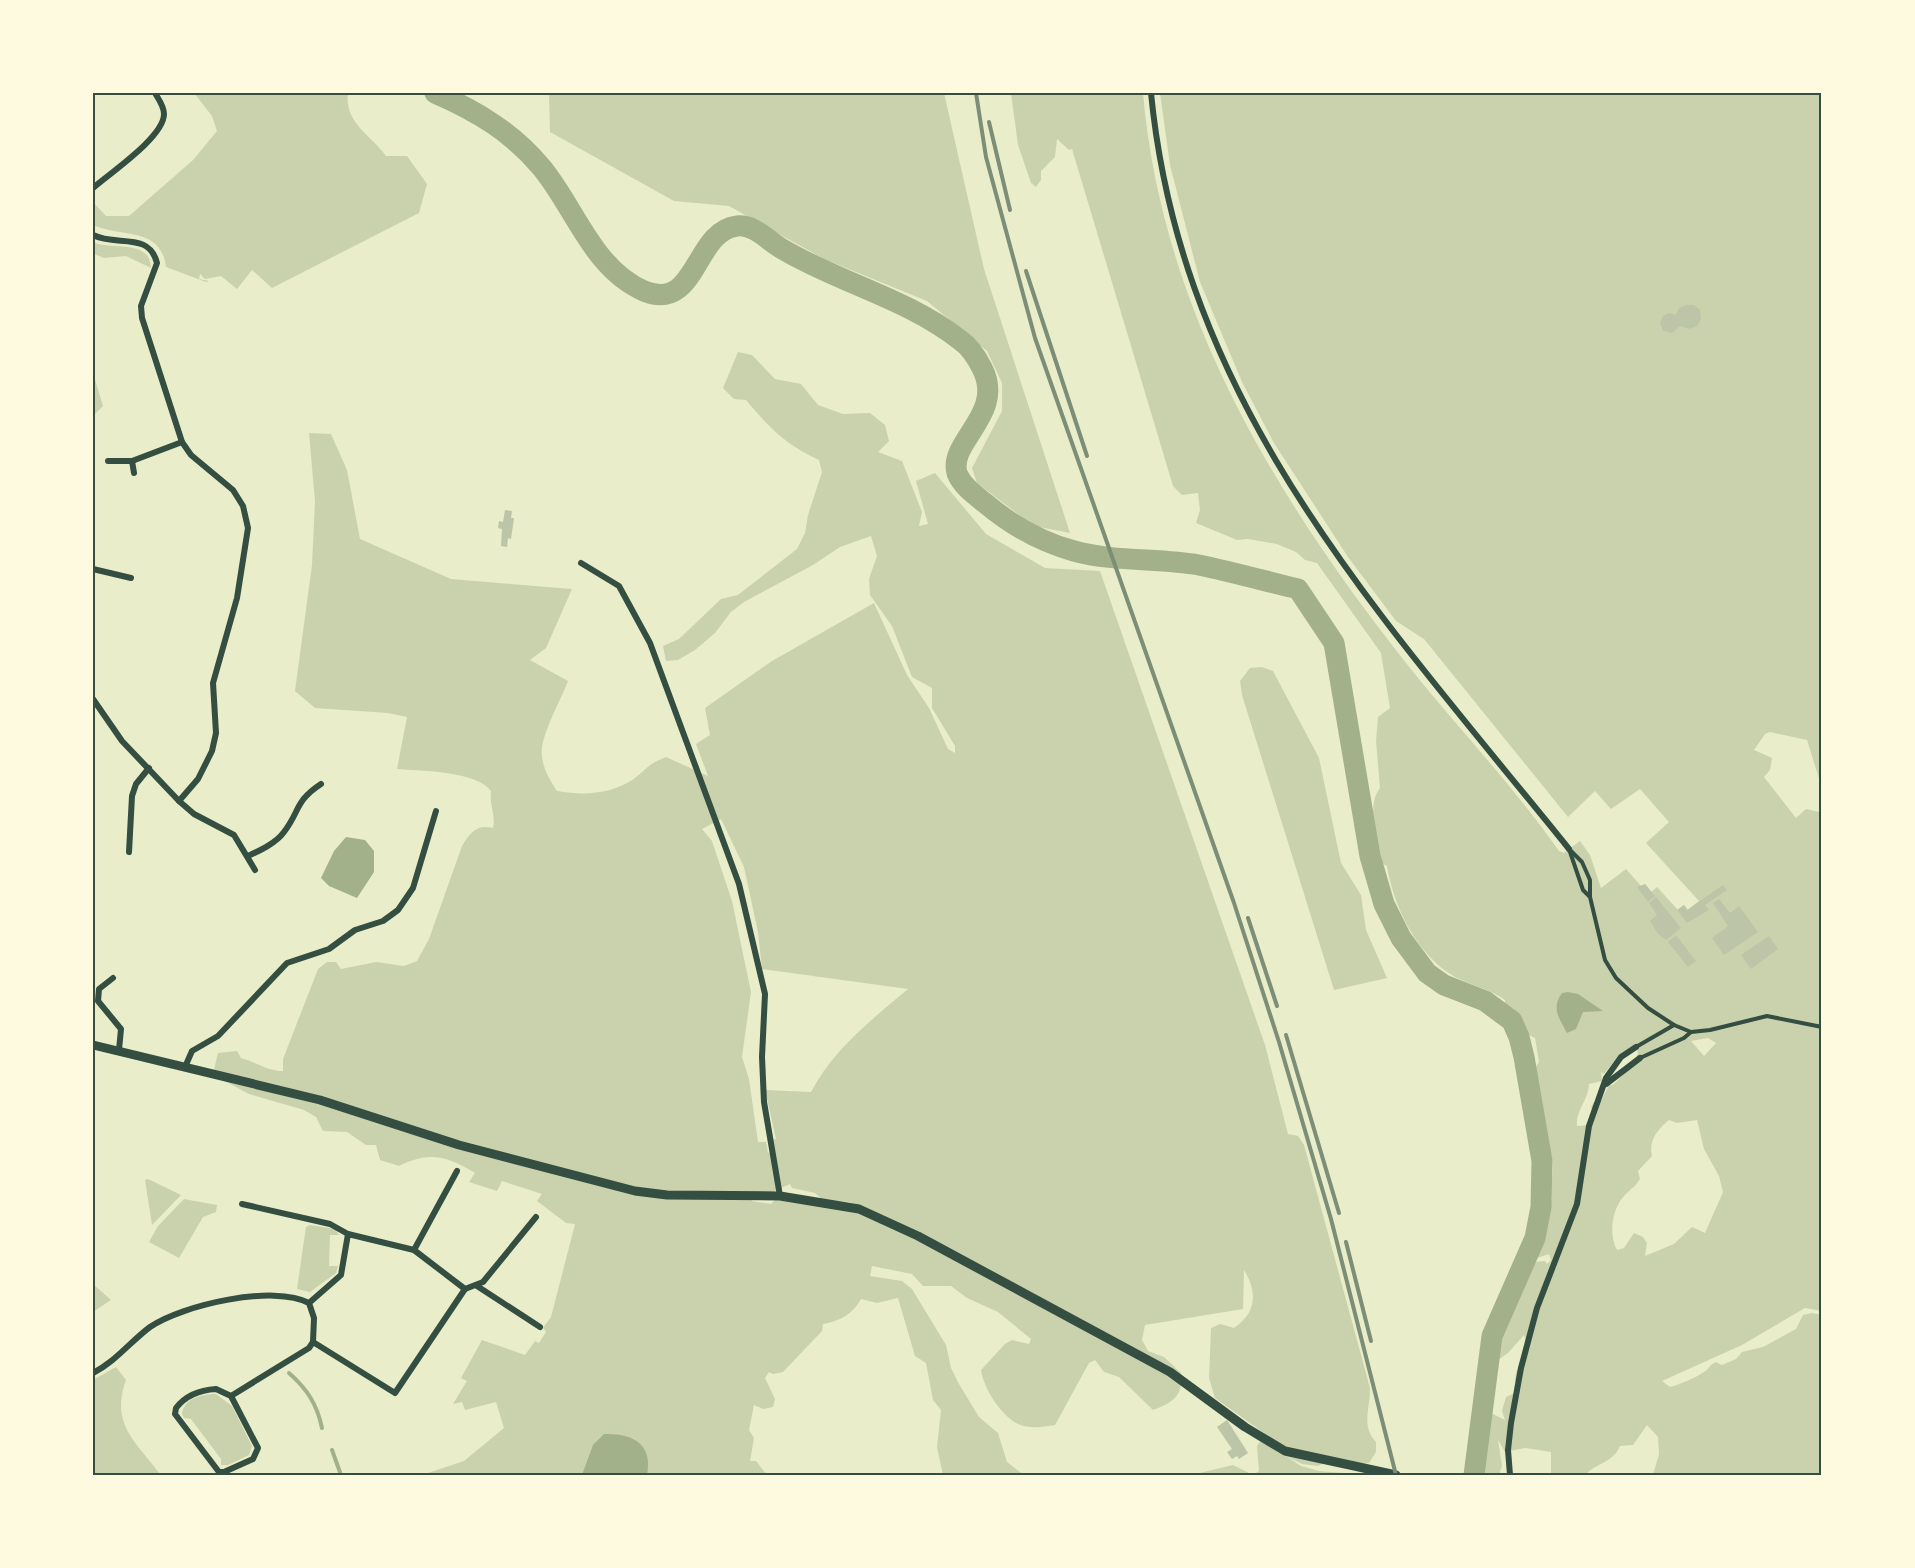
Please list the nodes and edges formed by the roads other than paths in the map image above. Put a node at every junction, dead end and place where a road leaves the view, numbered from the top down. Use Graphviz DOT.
graph roads {
  1 [pos="155,93"];
  2 [pos="1151,93"];
  3 [pos="93,188"];
  4 [pos="93,235"];
  5 [pos="182,442"];
  6 [pos="108,461"];
  7 [pos="132,461"];
  8 [pos="134,473"];
  9 [pos="581,563"];
  10 [pos="93,569"];
  11 [pos="131,578"];
  12 [pos="93,699"];
  13 [pos="149,768"];
  14 [pos="321,784"];
  15 [pos="178,801"];
  16 [pos="436,811"];
  17 [pos="1569,849"];
  18 [pos="129,852"];
  19 [pos="249,856"];
  20 [pos="255,870"];
  21 [pos="1590,897"];
  22 [pos="112,978"];
  23 [pos="1674,1025"];
  24 [pos="1822,1027"];
  25 [pos="1691,1032"];
  26 [pos="93,1045"];
  27 [pos="1636,1047"];
  28 [pos="119,1050"];
  29 [pos="1640,1058"];
  30 [pos="185,1067"];
  31 [pos="1606,1084"];
  32 [pos="457,1171"];
  33 [pos="780,1196"];
  34 [pos="242,1204"];
  35 [pos="536,1217"];
  36 [pos="348,1234"];
  37 [pos="414,1250"];
  38 [pos="477,1286"];
  39 [pos="465,1289"];
  40 [pos="309,1303"];
  41 [pos="540,1327"];
  42 [pos="313,1342"];
  43 [pos="93,1374"];
  44 [pos="231,1396"];
  45 [pos="1396,1475"];
  46 [pos="1510,1475"];
  1 -- 3 [label="street"];
  2 -- 17 [label="street"];
  4 -- 5 [label="street"];
  5 -- 7 [label="street"];
  5 -- 15 [label="street"];
  6 -- 7 [label="street"];
  7 -- 8 [label="street"];
  9 -- 33 [label="street"];
  10 -- 11 [label="street"];
  12 -- 13 [label="street"];
  13 -- 15 [label="street"];
  13 -- 18 [label="street"];
  14 -- 19 [label="street"];
  15 -- 19 [label="street"];
  16 -- 30 [label="street"];
  17 -- 21 [label="lane"];
  17 -- 21 [label="lane"];
  19 -- 20 [label="street"];
  21 -- 23 [label="lane"];
  22 -- 28 [label="street"];
  23 -- 25 [label="lane"];
  23 -- 27 [label="lane"];
  24 -- 25 [label="lane"];
  25 -- 29 [label="lane"];
  26 -- 28 [label="street"];
  27 -- 31 [label="street"];
  28 -- 30 [label="street"];
  29 -- 31 [label="street"];
  30 -- 33 [label="street"];
  31 -- 46 [label="street"];
  32 -- 37 [label="street"];
  33 -- 45 [label="street"];
  34 -- 36 [label="street"];
  35 -- 38 [label="street"];
  36 -- 37 [label="street"];
  36 -- 40 [label="street"];
  37 -- 39 [label="street"];
  38 -- 39 [label="street"];
  38 -- 41 [label="street"];
  39 -- 42 [label="street"];
  40 -- 42 [label="street"];
  40 -- 43 [label="street"];
  42 -- 44 [label="street"];
  44 -- 44 [label="street"];
}
